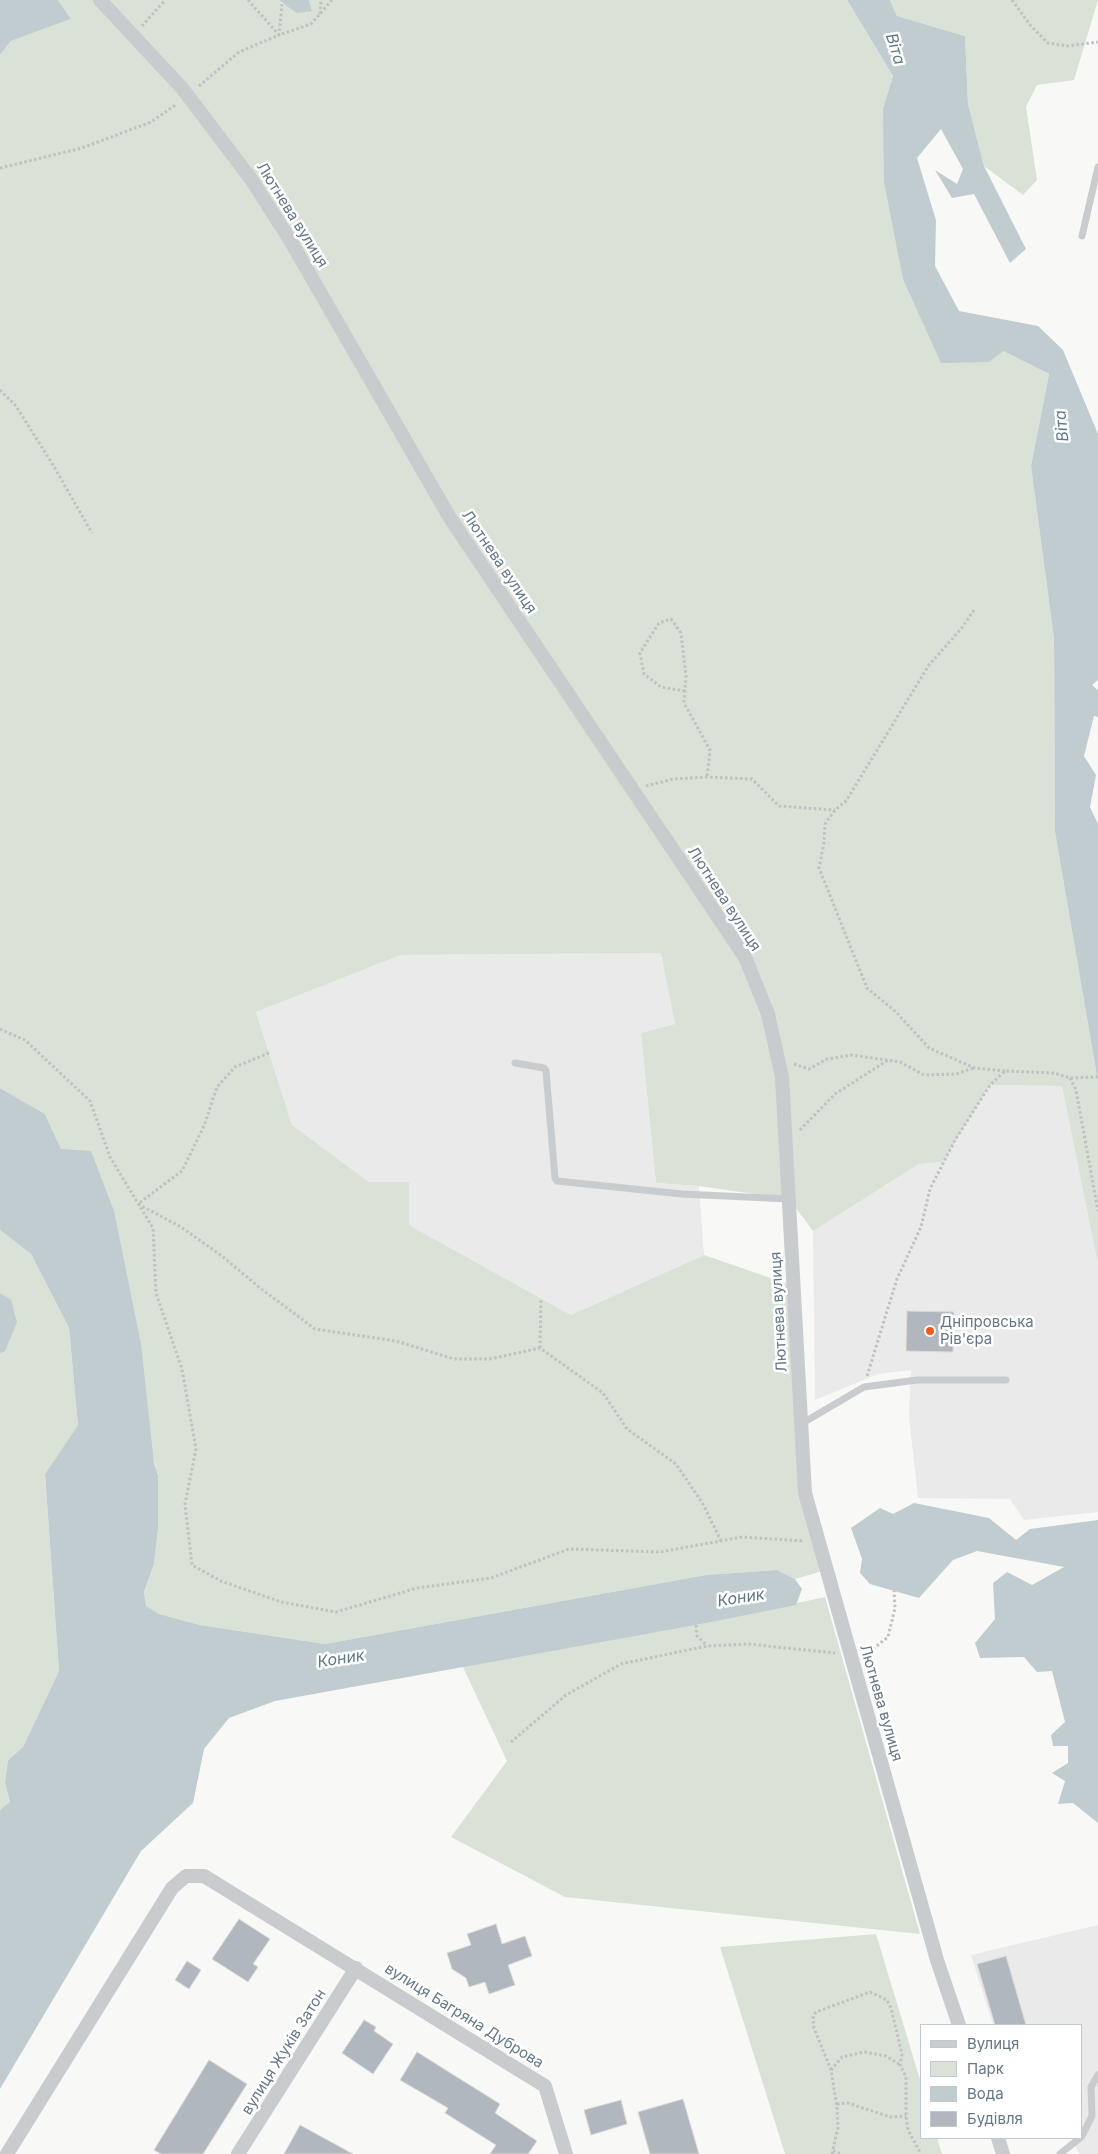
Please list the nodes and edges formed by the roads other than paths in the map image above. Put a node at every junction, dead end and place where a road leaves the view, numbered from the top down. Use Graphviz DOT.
graph roads {
  1 [pos="100,0"];
  2 [pos="1098,167"];
  3 [pos="1082,236"];
  4 [pos="515,1063"];
  5 [pos="789,1199"];
  6 [pos="1006,1380"];
  7 [pos="801,1424"];
  8 [pos="356,1968"];
  9 [pos="959,2024"];
  10 [pos="1098,2075"];
  11 [pos="1083,2133"];
  12 [pos="998,2139"];
  13 [pos="1079,2139"];
  14 [pos="7,2154"];
  15 [pos="238,2154"];
  16 [pos="566,2154"];
  17 [pos="1004,2154"];
  18 [pos="1060,2154"];
  1 -- 5 [label="street, Лютнева вулиця"];
  2 -- 3 [label="lane"];
  4 -- 5 [label="lane"];
  5 -- 7 [label="street, Лютнева вулиця"];
  6 -- 7 [label="lane"];
  7 -- 9 [label="street, Лютнева вулиця"];
  8 -- 14 [label="street, вулиця Багряна Дуброва"];
  8 -- 15 [label="street, вулиця Жуків Затон"];
  8 -- 16 [label="street, вулиця Багряна Дуброва"];
  10 -- 11 [label="lane"];
  12 -- 17 [label="street"];
  13 -- 18 [label="lane"];
}
